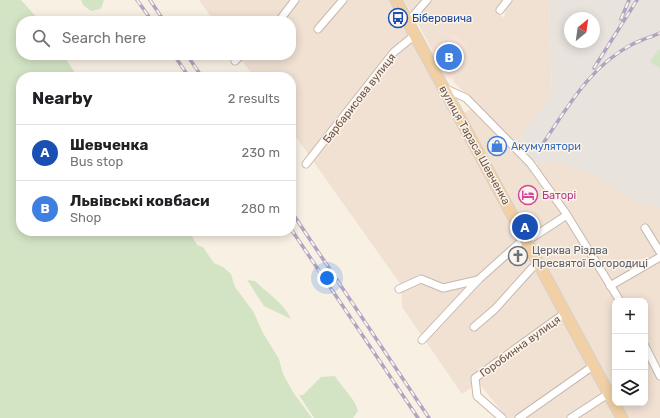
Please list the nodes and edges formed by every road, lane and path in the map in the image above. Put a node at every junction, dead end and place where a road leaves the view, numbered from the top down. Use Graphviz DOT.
graph roads {
  1 [pos="295,0"];
  2 [pos="344,0"];
  3 [pos="396,0"];
  4 [pos="427,0"];
  5 [pos="508,0"];
  6 [pos="500,10"];
  7 [pos="283,16"];
  8 [pos="406,20"];
  9 [pos="318,28"];
  10 [pos="415,35"];
  11 [pos="443,87"];
  12 [pos="306,164"];
  13 [pos="567,215"];
  14 [pos="645,228"];
  15 [pos="526,240"];
  16 [pos="660,252"];
  17 [pos="660,258"];
  18 [pos="539,264"];
  19 [pos="478,280"];
  20 [pos="610,286"];
  21 [pos="399,289"];
  22 [pos="618,298"];
  23 [pos="565,313"];
  24 [pos="474,326"];
  25 [pos="422,340"];
  26 [pos="648,352"];
  27 [pos="593,366"];
  28 [pos="660,376"];
  29 [pos="608,394"];
  30 [pos="502,418"];
  31 [pos="519,418"];
  32 [pos="571,418"];
  33 [pos="622,418"];
  1 -- 7 [label="street"];
  2 -- 9 [label="street"];
  3 -- 8 [label="main road, вулиця Тараса Шевченка"];
  4 -- 8 [label="street"];
  5 -- 6 [label="street"];
  8 -- 10 [label="main road, вулиця Тараса Шевченка"];
  10 -- 11 [label="main road, вулиця Тараса Шевченка"];
  10 -- 12 [label="street, Барбарисова вулиця"];
  11 -- 13 [label="street"];
  11 -- 15 [label="main road, вулиця Тараса Шевченка"];
  13 -- 15 [label="street"];
  13 -- 20 [label="street"];
  14 -- 16 [label="street"];
  15 -- 18 [label="main road, вулиця Тараса Шевченка"];
  15 -- 19 [label="street"];
  17 -- 20 [label="street"];
  18 -- 23 [label="main road, вулиця Тараса Шевченка"];
  18 -- 24 [label="street"];
  19 -- 21 [label="street"];
  19 -- 25 [label="street"];
  20 -- 22 [label="street"];
  23 -- 27 [label="main road, вулиця Тараса Шевченка"];
  23 -- 30 [label="street, Горобинна вулиця"];
  26 -- 28 [label="street"];
  27 -- 29 [label="main road, вулиця Тараса Шевченка"];
  27 -- 31 [label="street"];
  29 -- 32 [label="street"];
  29 -- 33 [label="main road, вулиця Тараса Шевченка"];
}
